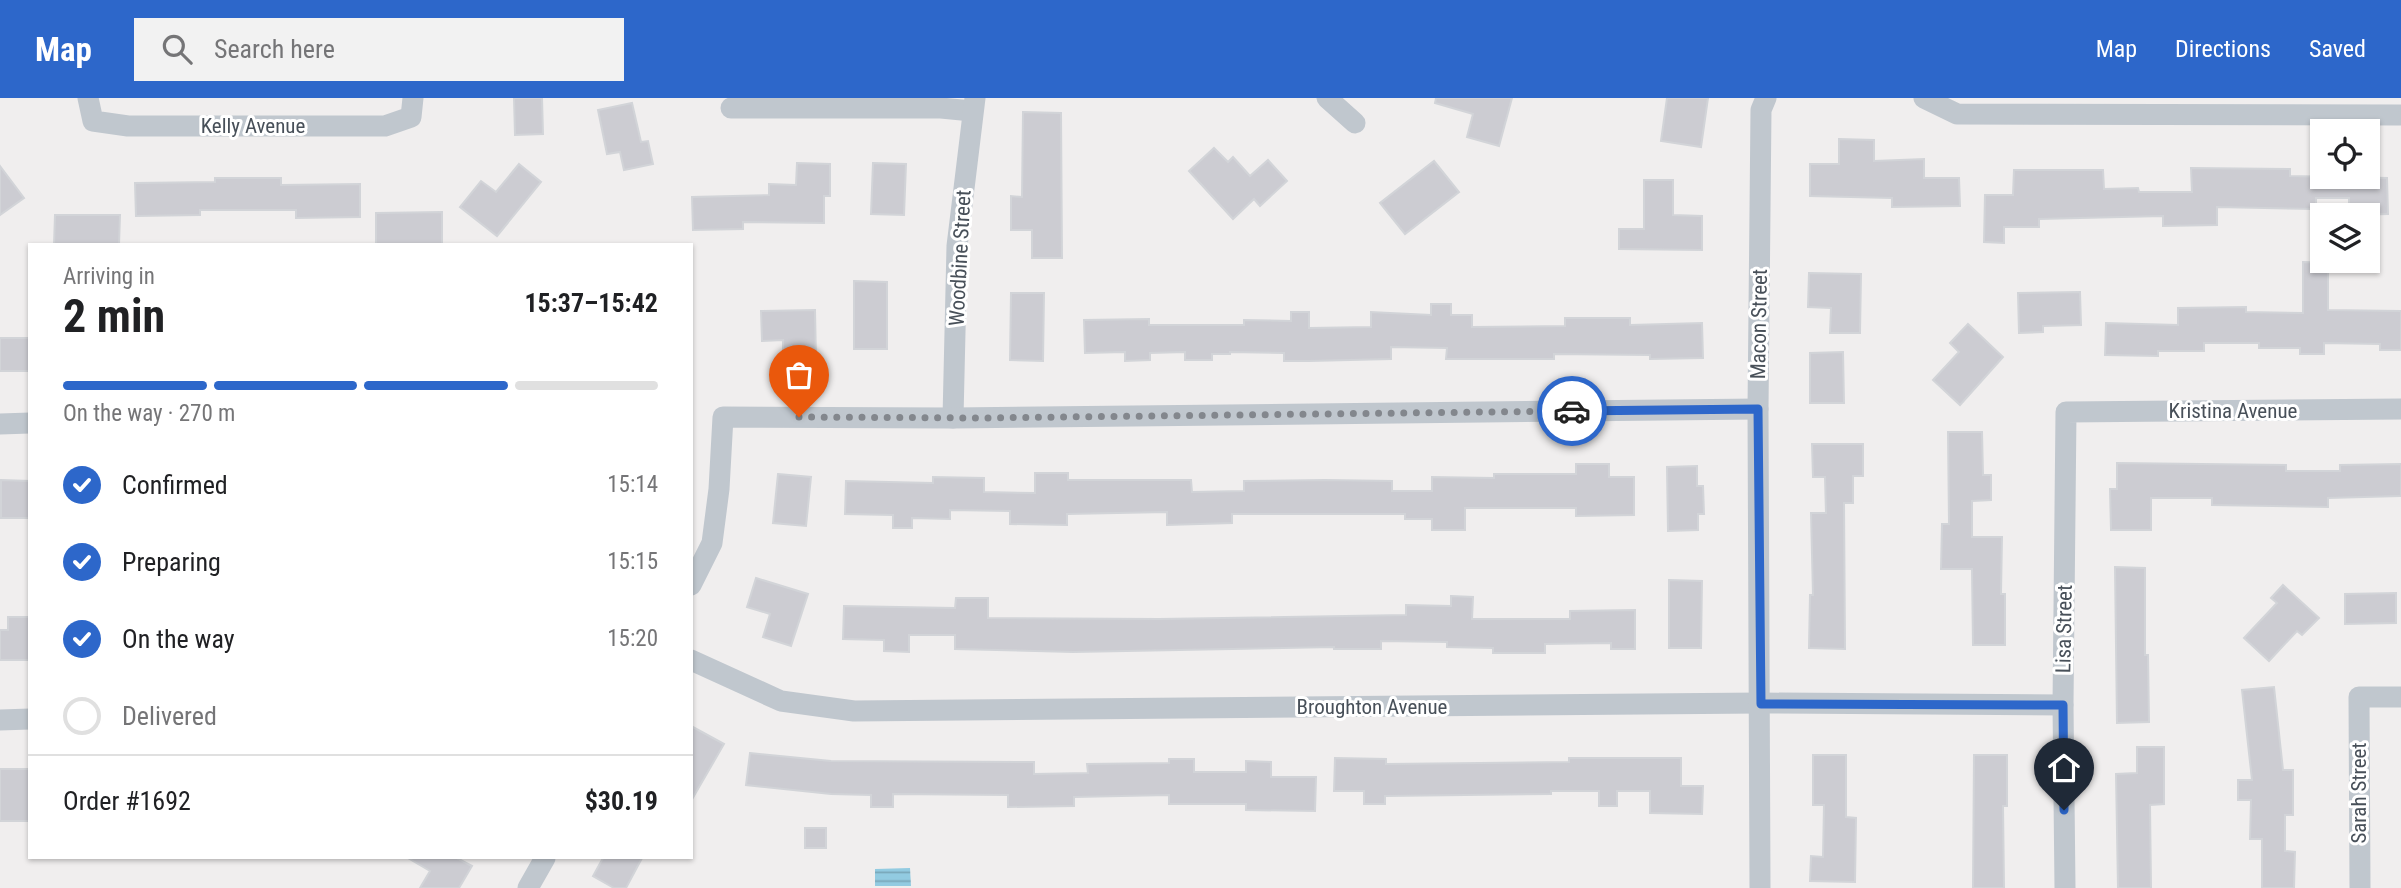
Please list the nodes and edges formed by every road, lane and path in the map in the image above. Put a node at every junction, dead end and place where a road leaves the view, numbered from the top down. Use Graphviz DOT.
graph roads {
  1 [pos="88,98"];
  2 [pos="1327,98"];
  3 [pos="1766,98"];
  4 [pos="1924,98"];
  5 [pos="973,105"];
  6 [pos="412,108"];
  7 [pos="731,108"];
  8 [pos="2398,109"];
  9 [pos="1355,123"];
  10 [pos="1758,409"];
  11 [pos="2401,409"];
  12 [pos="2066,412"];
  13 [pos="953,418"];
  14 [pos="28,423"];
  15 [pos="0,424"];
  16 [pos="693,581"];
  17 [pos="693,661"];
  18 [pos="2401,697"];
  19 [pos="1761,704"];
  20 [pos="2063,705"];
  21 [pos="28,719"];
  22 [pos="0,720"];
  23 [pos="544,859"];
  24 [pos="528,888"];
  25 [pos="1760,888"];
  26 [pos="2065,888"];
  27 [pos="2360,888"];
  1 -- 6 [label="street, Kelly Avenue"];
  2 -- 9 [label="street"];
  3 -- 10 [label="street, Macon Street"];
  4 -- 8 [label="street"];
  5 -- 7 [label="street"];
  5 -- 13 [label="street, Woodbine Street"];
  10 -- 13 [label="street"];
  10 -- 19 [label="street, Macon Street"];
  11 -- 12 [label="street, Kristina Avenue"];
  12 -- 20 [label="street, Lisa Street"];
  13 -- 16 [label="street"];
  14 -- 15 [label="street"];
  17 -- 19 [label="street, Broughton Avenue"];
  18 -- 27 [label="street, Sarah Street"];
  19 -- 20 [label="street, Broughton Avenue"];
  19 -- 25 [label="street, Macon Street"];
  20 -- 26 [label="street, Lisa Street"];
  21 -- 22 [label="street"];
  23 -- 24 [label="street"];
}
